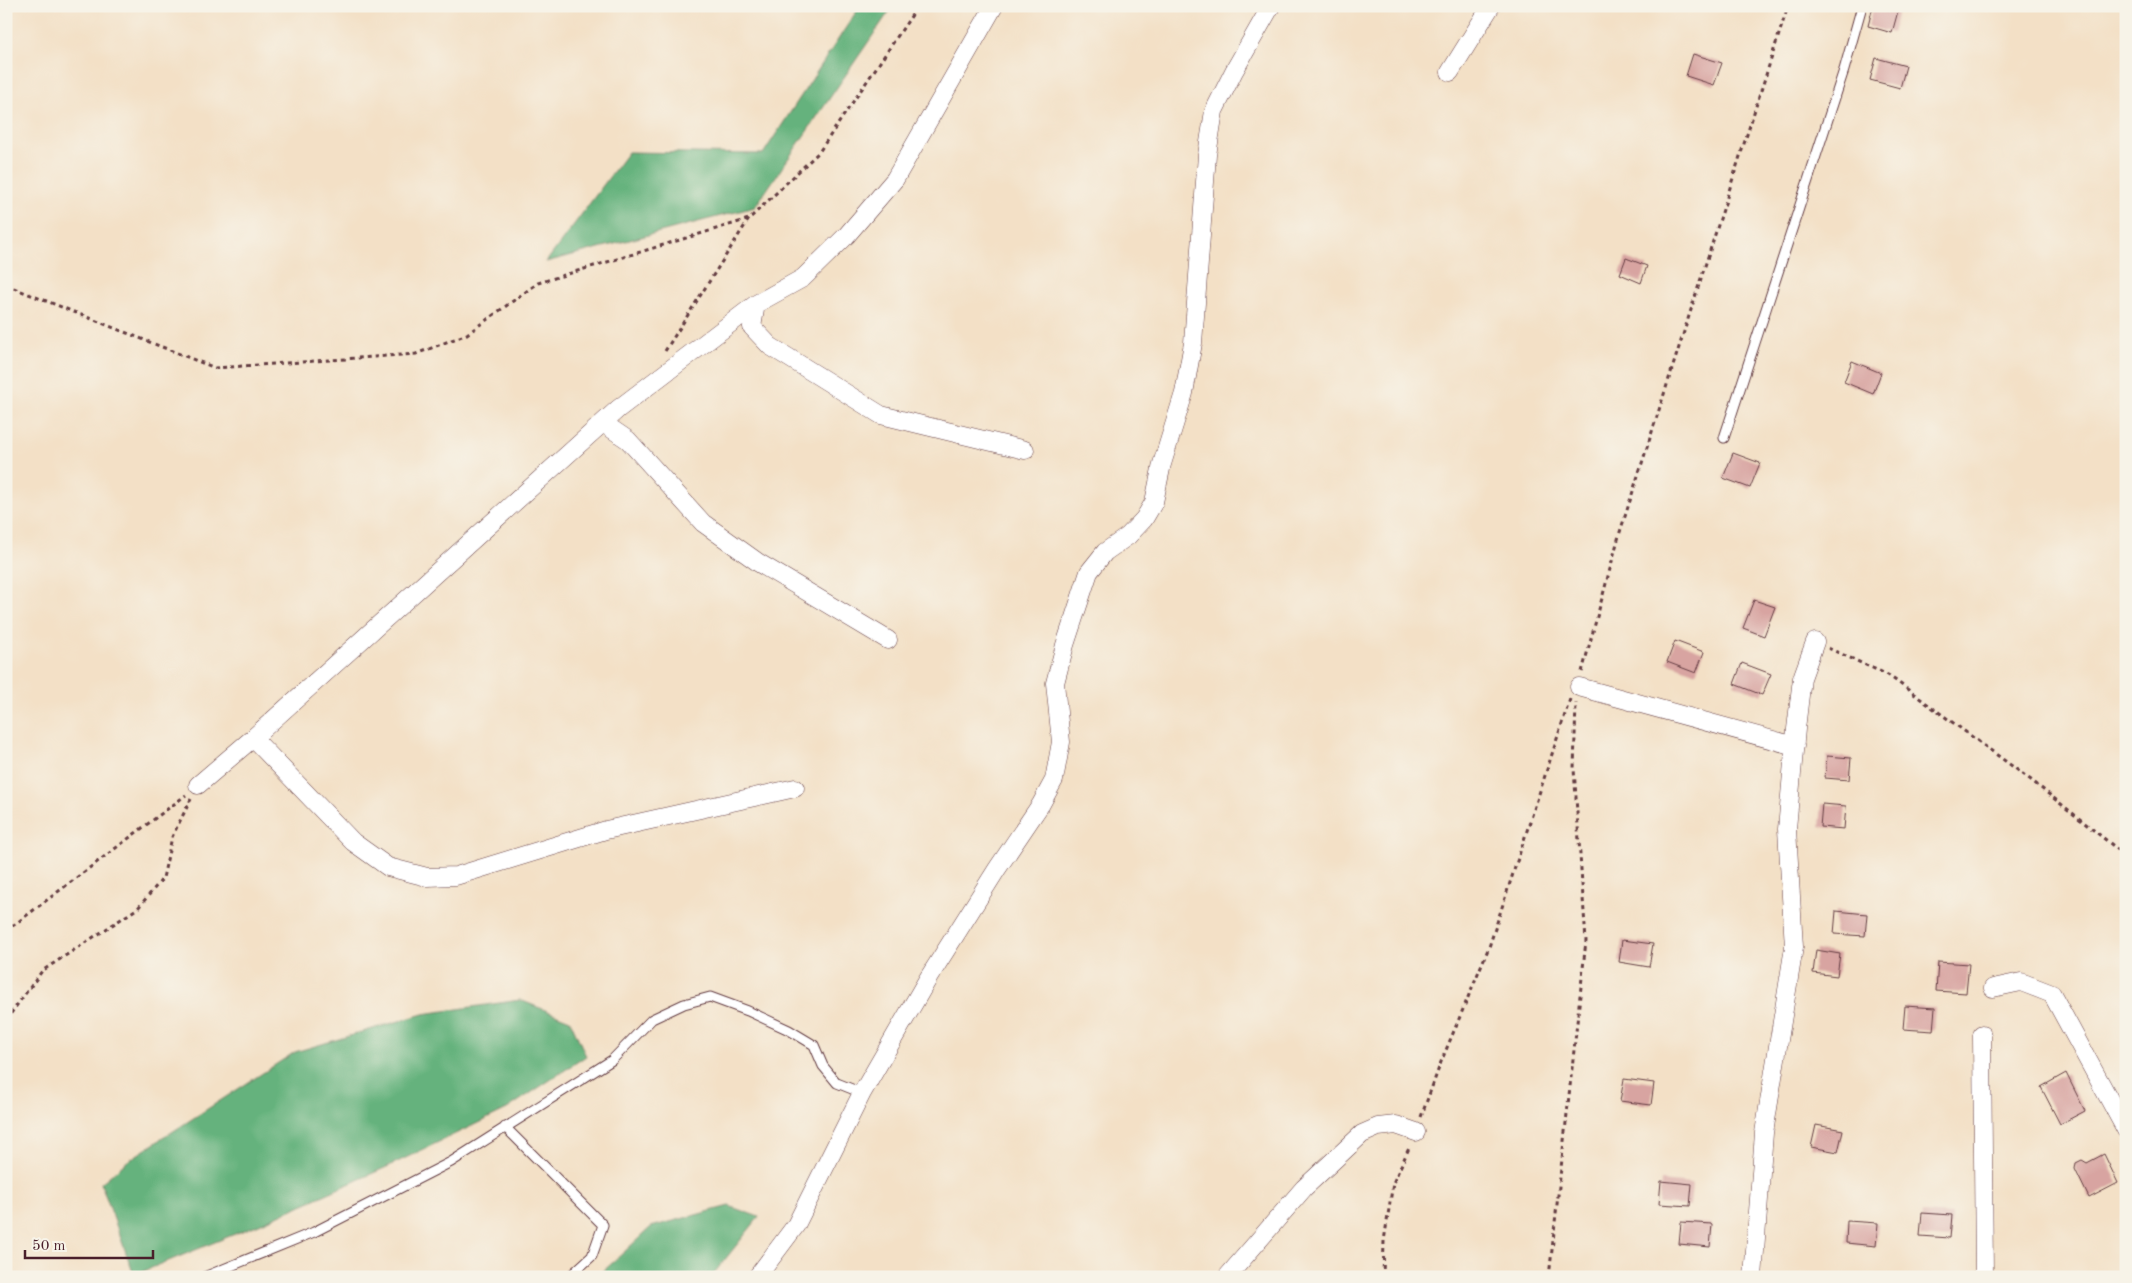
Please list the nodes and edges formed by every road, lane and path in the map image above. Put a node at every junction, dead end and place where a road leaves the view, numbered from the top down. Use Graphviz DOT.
graph roads {
  1 [pos="918,6"];
  2 [pos="994,6"];
  3 [pos="1271,6"];
  4 [pos="1491,6"];
  5 [pos="1788,6"];
  6 [pos="1862,6"];
  7 [pos="1450,72"];
  8 [pos="749,219"];
  9 [pos="6,285"];
  10 [pos="756,304"];
  11 [pos="662,357"];
  12 [pos="603,423"];
  13 [pos="1724,438"];
  14 [pos="1025,450"];
  15 [pos="888,640"];
  16 [pos="1815,642"];
  17 [pos="1584,661"];
  18 [pos="1576,687"];
  19 [pos="253,738"];
  20 [pos="1795,746"];
  21 [pos="198,785"];
  22 [pos="795,788"];
  23 [pos="2126,856"];
  24 [pos="6,932"];
  25 [pos="1994,988"];
  26 [pos="6,1020"];
  27 [pos="1982,1036"];
  28 [pos="862,1093"];
  29 [pos="505,1127"];
  30 [pos="2126,1130"];
  31 [pos="1416,1132"];
  32 [pos="204,1277"];
  33 [pos="569,1277"];
  34 [pos="757,1277"];
  35 [pos="1227,1277"];
  36 [pos="1383,1277"];
  37 [pos="1550,1277"];
  38 [pos="1753,1277"];
  39 [pos="1984,1277"];
  1 -- 8 [label="path"];
  2 -- 10 [label="street"];
  3 -- 28 [label="street"];
  4 -- 7 [label="street"];
  5 -- 17 [label="path"];
  6 -- 13 [label="lane"];
  8 -- 9 [label="path"];
  8 -- 11 [label="path"];
  10 -- 12 [label="street"];
  10 -- 14 [label="street"];
  12 -- 15 [label="street"];
  12 -- 19 [label="street"];
  16 -- 20 [label="street"];
  16 -- 23 [label="path"];
  17 -- 18 [label="path"];
  17 -- 18 [label="path"];
  18 -- 20 [label="street"];
  18 -- 31 [label="path"];
  18 -- 37 [label="path"];
  19 -- 21 [label="street"];
  19 -- 22 [label="street"];
  20 -- 38 [label="street"];
  21 -- 24 [label="path"];
  21 -- 26 [label="path"];
  25 -- 30 [label="street"];
  27 -- 39 [label="street"];
  28 -- 29 [label="lane"];
  28 -- 34 [label="street"];
  29 -- 32 [label="lane"];
  29 -- 33 [label="lane"];
  31 -- 35 [label="street"];
  31 -- 36 [label="path"];
}
